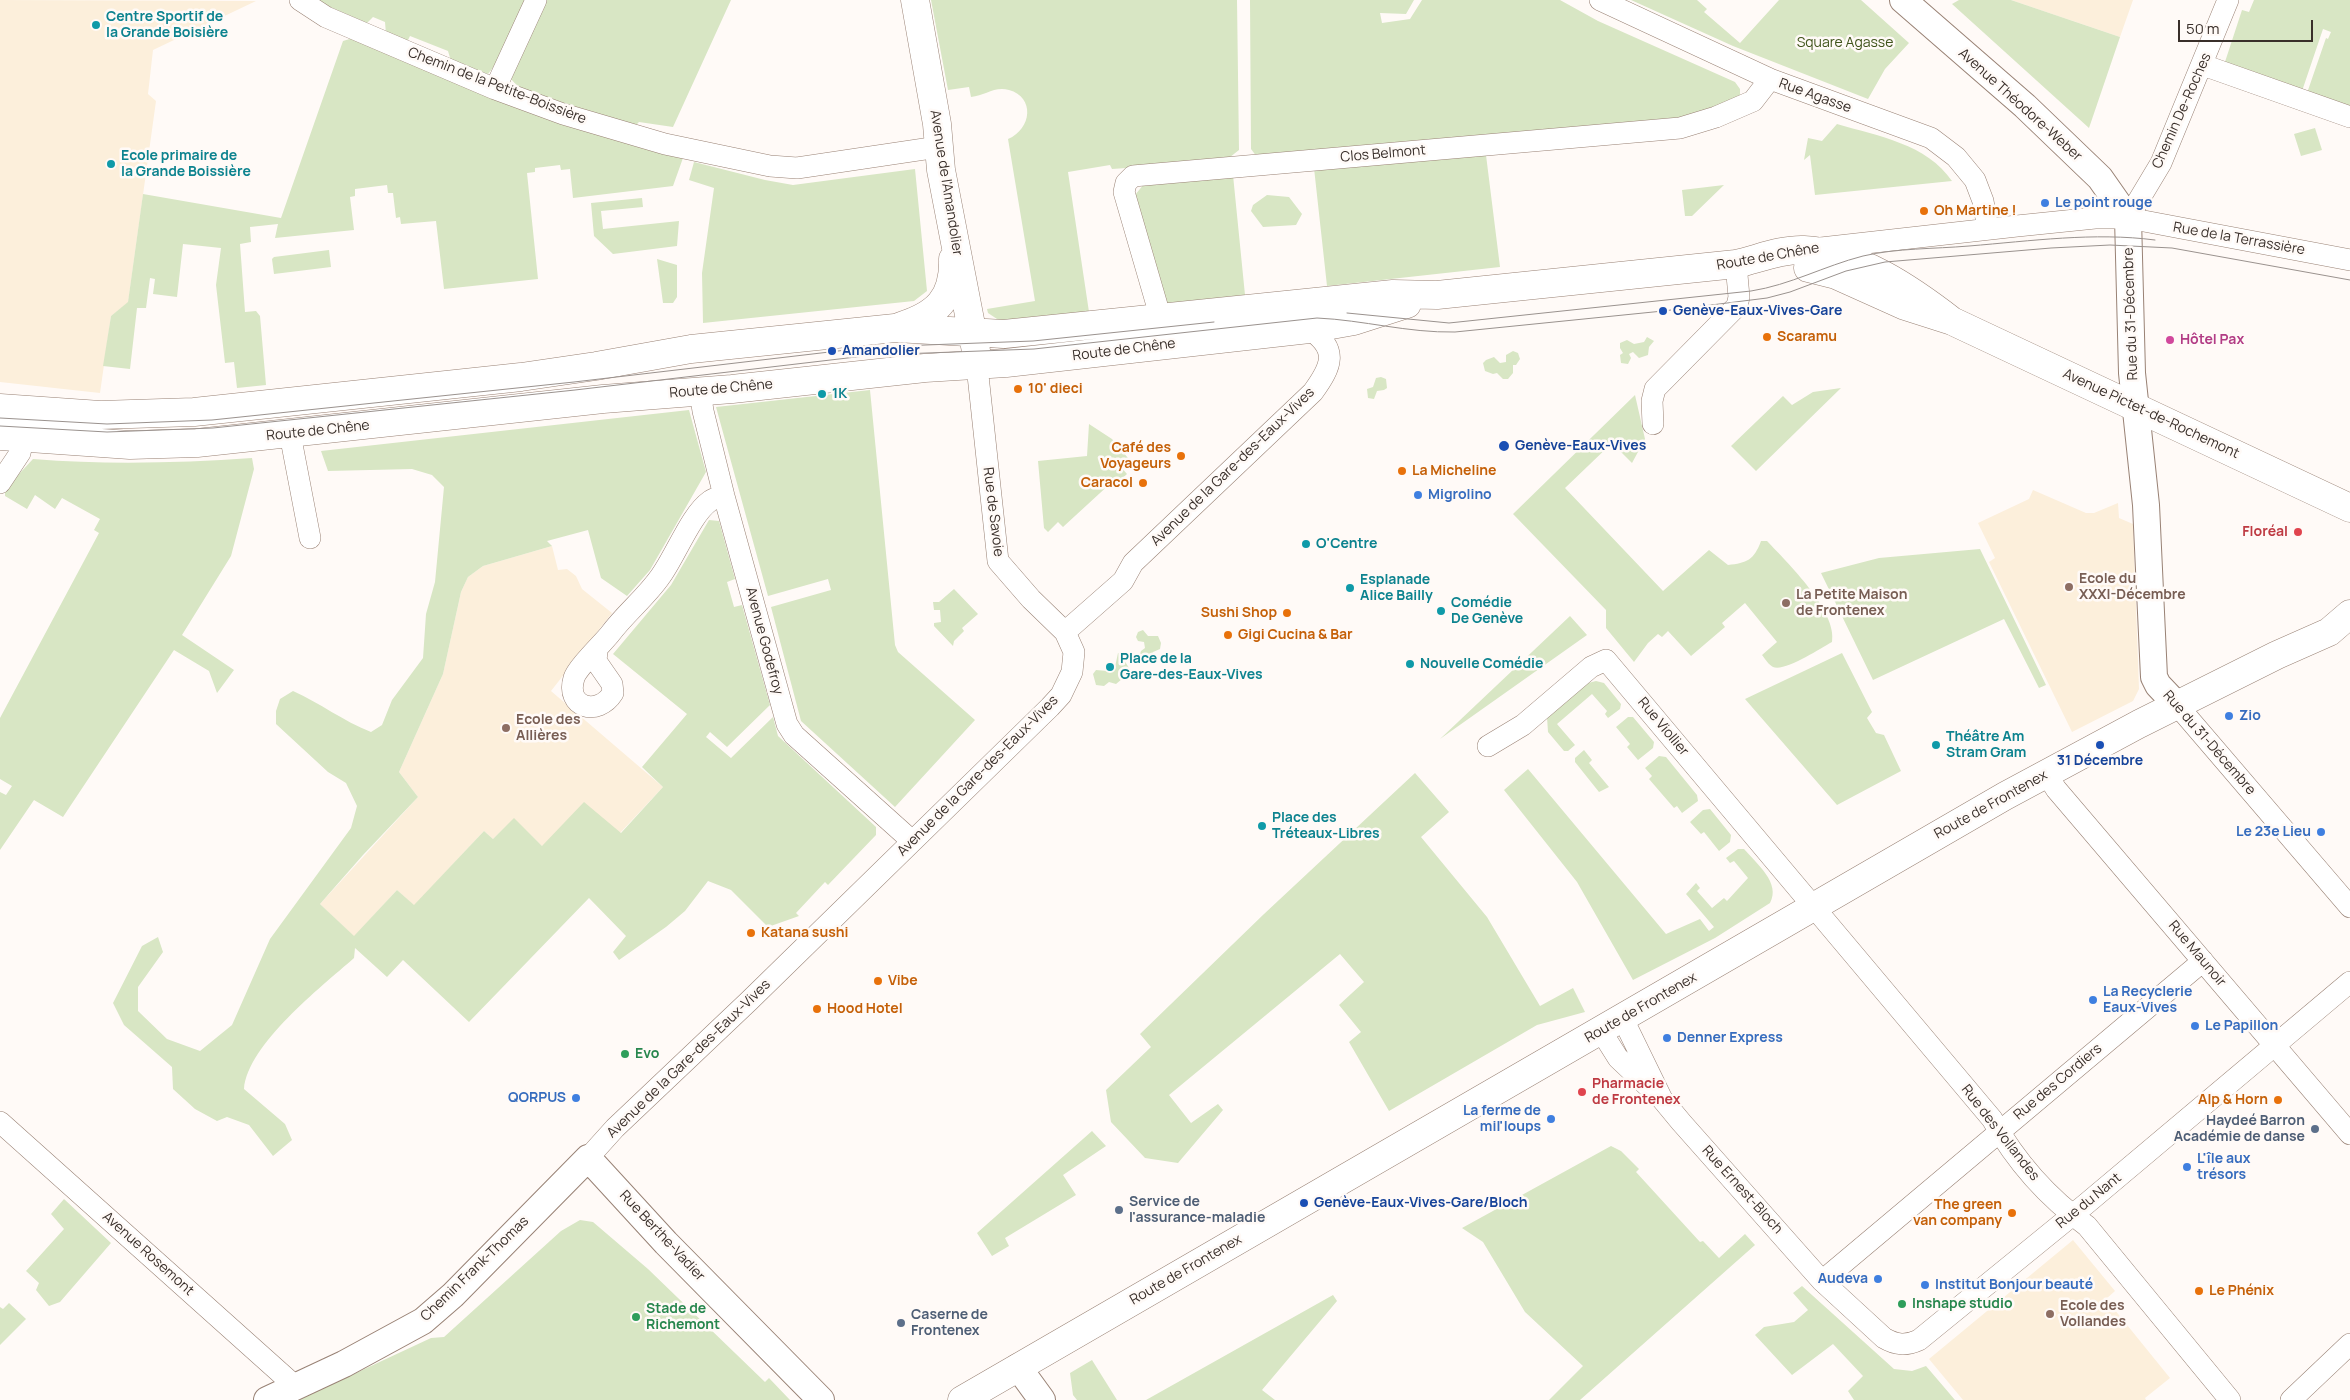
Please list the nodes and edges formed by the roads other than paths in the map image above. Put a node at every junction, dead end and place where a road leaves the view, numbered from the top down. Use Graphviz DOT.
graph roads {
  1 [pos="300,0"];
  2 [pos="536,0"];
  3 [pos="915,0"];
  4 [pos="1600,0"];
  5 [pos="1903,0"];
  6 [pos="2228,0"];
  7 [pos="2203,65"];
  8 [pos="1770,79"];
  9 [pos="495,89"];
  10 [pos="2350,117"];
  11 [pos="938,147"];
  12 [pos="2128,218"];
  13 [pos="952,229"];
  14 [pos="1988,229"];
  15 [pos="1804,250"];
  16 [pos="2350,260"];
  17 [pos="1736,264"];
  18 [pos="1438,295"];
  19 [pos="1160,319"];
  20 [pos="1952,321"];
  21 [pos="895,328"];
  22 [pos="1309,329"];
  23 [pos="973,334"];
  24 [pos="976,366"];
  25 [pos="700,391"];
  26 [pos="2136,407"];
  27 [pos="0,408"];
  28 [pos="1653,424"];
  29 [pos="290,434"];
  30 [pos="12,438"];
  31 [pos="0,483"];
  32 [pos="724,496"];
  33 [pos="2350,508"];
  34 [pos="310,538"];
  35 [pos="2350,614"];
  36 [pos="1065,632"];
  37 [pos="2339,632"];
  38 [pos="597,651"];
  39 [pos="2177,705"];
  40 [pos="1488,746"];
  41 [pos="2046,773"];
  42 [pos="912,841"];
  43 [pos="2350,907"];
  44 [pos="1813,908"];
  45 [pos="2203,962"];
  46 [pos="2350,982"];
  47 [pos="1612,1025"];
  48 [pos="2275,1046"];
  49 [pos="0,1122"];
  50 [pos="1999,1131"];
  51 [pos="2350,1134"];
  52 [pos="588,1158"];
  53 [pos="2071,1215"];
  54 [pos="1822,1281"];
  55 [pos="2350,1344"];
  56 [pos="1018,1367"];
  57 [pos="295,1386"];
  58 [pos="267,1400"];
  59 [pos="822,1400"];
  60 [pos="962,1400"];
  61 [pos="1042,1400"];
  62 [pos="2230,1400"];
  63 [pos="2290,1400"];
  1 -- 9 [label="street, Chemin de la Petite-Boissière"];
  2 -- 9 [label="street"];
  3 -- 11 [label="main road, Avenue de l'Amandolier"];
  4 -- 8 [label="street, Rue Agasse"];
  5 -- 12 [label="street, Avenue Théodore-Weber"];
  6 -- 7 [label="street, Chemin De-Roches"];
  7 -- 10 [label="street"];
  7 -- 12 [label="street, Chemin De-Roches"];
  8 -- 14 [label="street, Rue Agasse"];
  8 -- 19 [label="street, Clos Belmont"];
  9 -- 11 [label="street, Chemin de la Petite-Boissière"];
  11 -- 13 [label="main road, Avenue de l'Amandolier"];
  12 -- 14 [label="street, Route de Chêne"];
  12 -- 16 [label="street, Rue de la Terrassière"];
  12 -- 26 [label="street, Rue du 31-Décembre"];
  13 -- 21 [label="main road"];
  13 -- 23 [label="main road, Avenue de l'Amandolier"];
  14 -- 15 [label="street, Route de Chêne"];
  15 -- 17 [label="main road, Route de Chêne"];
  15 -- 20 [label="main road, Avenue Pictet-de-Rochemont"];
  17 -- 18 [label="main road, Route de Chêne"];
  17 -- 20 [label="main road, Avenue Pictet-de-Rochemont"];
  17 -- 28 [label="street"];
  18 -- 19 [label="main road, Route de Chêne"];
  18 -- 22 [label="main road, Route de Chêne"];
  19 -- 23 [label="main road, Route de Chêne"];
  20 -- 26 [label="main road, Avenue Pictet-de-Rochemont"];
  21 -- 23 [label="main road, Route de Chêne"];
  21 -- 27 [label="main road, Route de Chêne"];
  22 -- 24 [label="main road, Route de Chêne"];
  22 -- 36 [label="street, Avenue de la Gare-des-Eaux-Vives"];
  23 -- 24 [label="main road, Avenue de l'Amandolier"];
  24 -- 25 [label="main road, Route de Chêne"];
  24 -- 36 [label="street, Rue de Savoie"];
  25 -- 29 [label="main road, Route de Chêne"];
  25 -- 32 [label="street, Avenue Godefroy"];
  26 -- 33 [label="main road, Avenue Pictet-de-Rochemont"];
  26 -- 39 [label="street, Rue du 31-Décembre"];
  29 -- 30 [label="main road, Route de Chêne"];
  29 -- 34 [label="street"];
  30 -- 31 [label="street"];
  32 -- 38 [label="street"];
  32 -- 42 [label="street, Avenue Godefroy"];
  35 -- 37 [label="main road, Route de Frontenex"];
  36 -- 42 [label="street, Avenue de la Gare-des-Eaux-Vives"];
  37 -- 39 [label="main road, Route de Frontenex"];
  39 -- 41 [label="main road, Route de Frontenex"];
  39 -- 43 [label="street, Rue du 31-Décembre"];
  40 -- 44 [label="street, Rue Viollier"];
  41 -- 44 [label="main road, Route de Frontenex"];
  41 -- 45 [label="street, Rue Maunoir"];
  42 -- 52 [label="street, Avenue de la Gare-des-Eaux-Vives"];
  44 -- 47 [label="main road, Route de Frontenex"];
  44 -- 50 [label="street, Rue des Vollandes"];
  45 -- 48 [label="street, Rue Maunoir"];
  45 -- 50 [label="street, Rue des Cordiers"];
  46 -- 48 [label="street, Rue du Nant"];
  47 -- 54 [label="street, Rue Ernest-Bloch"];
  47 -- 56 [label="main road, Route de Frontenex"];
  48 -- 51 [label="street, Rue Maunoir"];
  48 -- 53 [label="street, Rue du Nant"];
  49 -- 57 [label="street, Avenue Rosemont"];
  50 -- 53 [label="street, Rue des Vollandes"];
  50 -- 54 [label="street, Rue des Cordiers"];
  52 -- 57 [label="street, Chemin Frank-Thomas"];
  52 -- 59 [label="street, Rue Berthe-Vadier"];
  53 -- 54 [label="street, Rue du Nant"];
  53 -- 62 [label="street, Rue des Vollandes"];
  55 -- 63 [label="street"];
  56 -- 60 [label="main road, Route de Frontenex"];
  56 -- 61 [label="street"];
  57 -- 58 [label="street, Chemin Frank-Thomas"];
}
